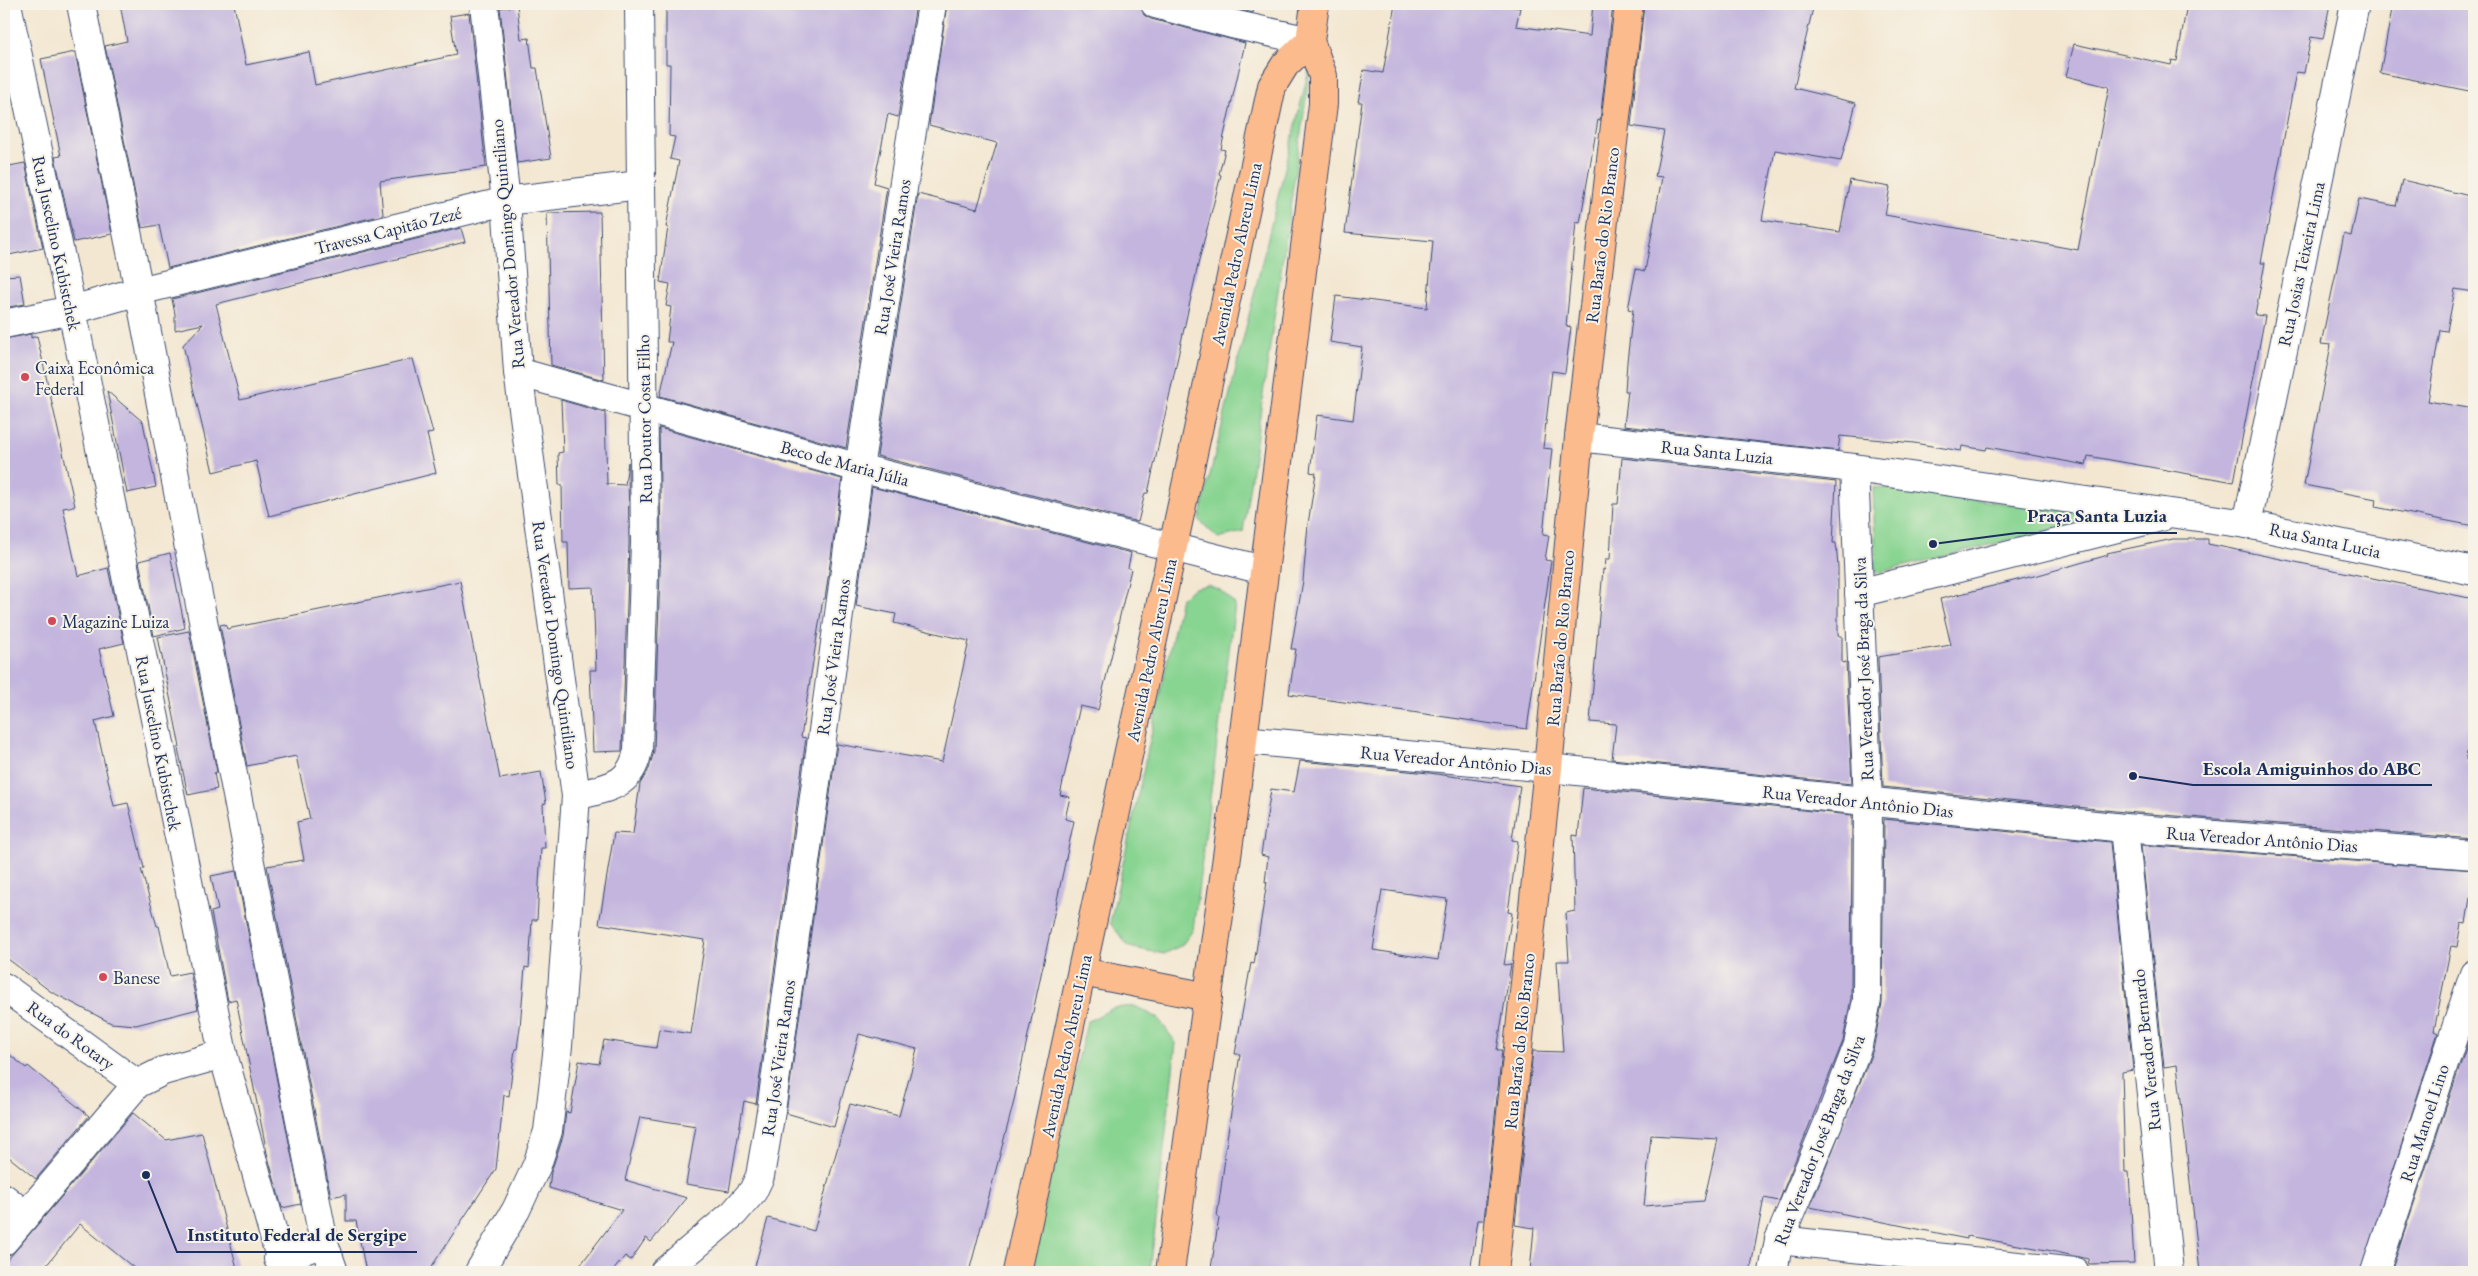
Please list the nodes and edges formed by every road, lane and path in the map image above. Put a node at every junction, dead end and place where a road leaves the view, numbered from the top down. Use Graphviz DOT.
graph roads {
  1 [pos="6,4"];
  2 [pos="81,4"];
  3 [pos="484,4"];
  4 [pos="639,4"];
  5 [pos="932,4"];
  6 [pos="1155,4"];
  7 [pos="1315,4"];
  8 [pos="1629,4"];
  9 [pos="2355,4"];
  10 [pos="1310,41"];
  11 [pos="640,185"];
  12 [pos="506,201"];
  13 [pos="139,290"];
  14 [pos="72,310"];
  15 [pos="4,324"];
  16 [pos="518,372"];
  17 [pos="644,407"];
  18 [pos="1579,437"];
  19 [pos="859,468"];
  20 [pos="1854,468"];
  21 [pos="2175,514"];
  22 [pos="2247,524"];
  23 [pos="1174,546"];
  24 [pos="1263,570"];
  25 [pos="2474,571"];
  26 [pos="1859,593"];
  27 [pos="1243,740"];
  28 [pos="1548,768"];
  29 [pos="576,796"];
  30 [pos="1868,803"];
  31 [pos="2124,828"];
  32 [pos="2474,855"];
  33 [pos="1082,972"];
  34 [pos="2474,974"];
  35 [pos="4,987"];
  36 [pos="1208,997"];
  37 [pos="223,1054"];
  38 [pos="137,1084"];
  39 [pos="4,1198"];
  40 [pos="26,1215"];
  41 [pos="1779,1240"];
  42 [pos="4,1241"];
  43 [pos="324,1243"];
  44 [pos="281,1266"];
  45 [pos="334,1272"];
  46 [pos="479,1272"];
  47 [pos="664,1272"];
  48 [pos="1017,1272"];
  49 [pos="1170,1272"];
  50 [pos="1494,1272"];
  51 [pos="1773,1272"];
  52 [pos="2075,1272"];
  53 [pos="2169,1272"];
  54 [pos="2375,1272"];
  1 -- 14 [label="street, Rua Juscelino Kubistchek"];
  2 -- 13 [label="street"];
  3 -- 12 [label="street, Rua Vereador Domingo Quintiliano"];
  4 -- 11 [label="street, Rua Doutor Costa Filho"];
  5 -- 19 [label="street, Rua José Vieira Ramos"];
  6 -- 10 [label="street"];
  7 -- 10 [label="main road"];
  8 -- 18 [label="main road, Rua Barão do Rio Branco"];
  9 -- 22 [label="street, Rua Josias Teixeira Lima"];
  10 -- 23 [label="main road, Avenida Pedro Abreu Lima"];
  10 -- 24 [label="main road"];
  11 -- 12 [label="street, Travessa Capitão Zezé"];
  11 -- 17 [label="street, Rua Doutor Costa Filho"];
  12 -- 13 [label="street, Travessa Capitão Zezé"];
  12 -- 16 [label="street, Rua Vereador Domingo Quintiliano"];
  13 -- 14 [label="street, Travessa Capitão Zezé"];
  13 -- 43 [label="street"];
  14 -- 15 [label="street"];
  14 -- 37 [label="street, Rua Juscelino Kubistchek"];
  16 -- 17 [label="street, Beco de Maria Júlia"];
  16 -- 29 [label="street, Rua Vereador Domingo Quintiliano"];
  17 -- 19 [label="street, Beco de Maria Júlia"];
  17 -- 29 [label="street, Rua Doutor Costa Filho"];
  18 -- 20 [label="street, Rua Santa Luzia"];
  18 -- 28 [label="main road, Rua Barão do Rio Branco"];
  19 -- 23 [label="street, Beco de Maria Júlia"];
  19 -- 47 [label="street, Rua José Vieira Ramos"];
  20 -- 21 [label="street, Rua Santa Luzia"];
  20 -- 26 [label="street, Rua Vereador José Braga da Silva"];
  21 -- 22 [label="street, Rua Santa Lucia"];
  21 -- 26 [label="street"];
  22 -- 25 [label="street, Rua Santa Lucia"];
  23 -- 24 [label="street, Beco de Maria Júlia"];
  23 -- 33 [label="main road, Avenida Pedro Abreu Lima"];
  24 -- 27 [label="main road"];
  26 -- 30 [label="street, Rua Vereador José Braga da Silva"];
  27 -- 28 [label="street, Rua Vereador Antônio Dias"];
  27 -- 36 [label="main road"];
  28 -- 30 [label="street, Rua Vereador Antônio Dias"];
  28 -- 50 [label="main road, Rua Barão do Rio Branco"];
  29 -- 46 [label="street, Rua Vereador Domingo Quintiliano"];
  30 -- 31 [label="street, Rua Vereador Antônio Dias"];
  30 -- 41 [label="street, Rua Vereador José Braga da Silva"];
  31 -- 32 [label="street, Rua Vereador Antônio Dias"];
  31 -- 53 [label="street, Rua Vereador Bernardo"];
  33 -- 36 [label="main road"];
  33 -- 48 [label="main road, Avenida Pedro Abreu Lima"];
  34 -- 54 [label="street, Rua Manoel Lino"];
  35 -- 38 [label="street, Rua do Rotary"];
  36 -- 49 [label="main road"];
  37 -- 38 [label="street"];
  37 -- 44 [label="street, Rua Juscelino Kubistchek"];
  38 -- 40 [label="street"];
  39 -- 40 [label="street"];
  40 -- 42 [label="street"];
  41 -- 51 [label="street, Rua Vereador José Braga da Silva"];
  41 -- 52 [label="street"];
  43 -- 44 [label="street"];
  43 -- 45 [label="street"];
}
